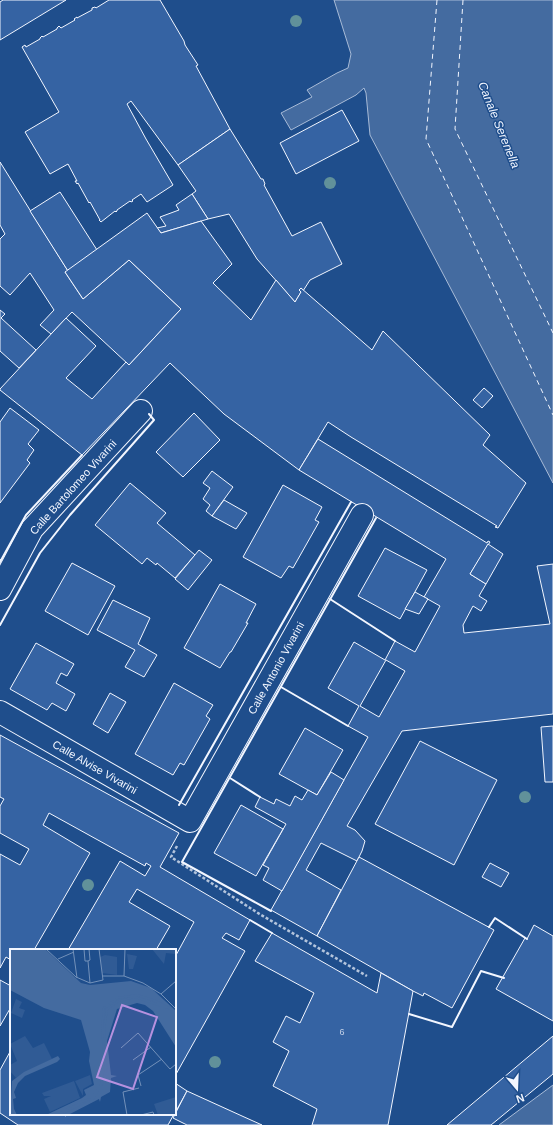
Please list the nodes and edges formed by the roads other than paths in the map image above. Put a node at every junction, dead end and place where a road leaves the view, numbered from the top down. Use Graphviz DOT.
graph roads {
  1 [pos="141,411"];
  2 [pos="362,515"];
  3 [pos="0,589"];
  4 [pos="0,712"];
  5 [pos="190,821"];
  1 -- 3 [label="street, Calle Bartolomeo Vivarini"];
  2 -- 5 [label="street, Calle Antonio Vivarini"];
  4 -- 5 [label="street, Calle Alvise Vivarini"];
}
